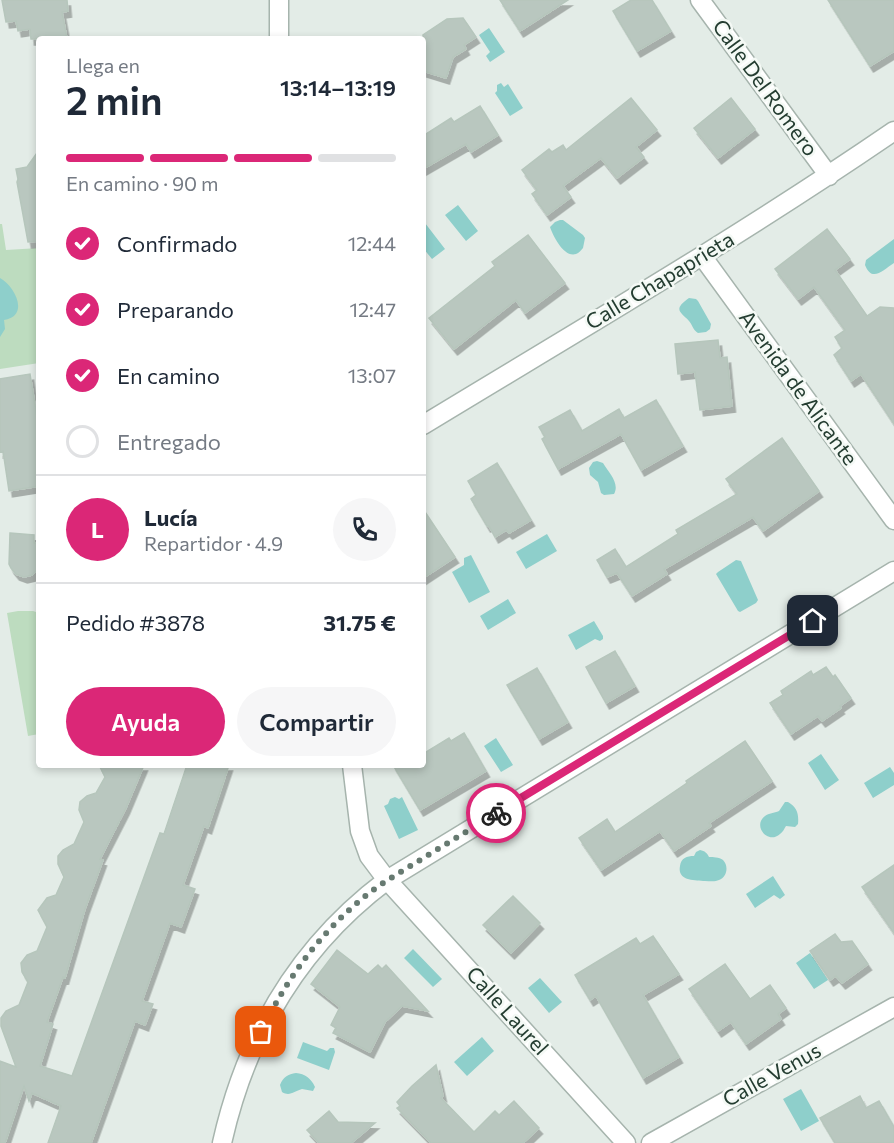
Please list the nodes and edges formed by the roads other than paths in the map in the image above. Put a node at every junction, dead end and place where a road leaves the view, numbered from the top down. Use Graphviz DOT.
graph roads {
  1 [pos="279,0"];
  2 [pos="700,0"];
  3 [pos="279,36"];
  4 [pos="894,131"];
  5 [pos="829,176"];
  6 [pos="702,256"];
  7 [pos="426,423"];
  8 [pos="894,520"];
  9 [pos="894,571"];
  10 [pos="352,768"];
  11 [pos="387,880"];
  12 [pos="894,1007"];
  13 [pos="222,1143"];
  14 [pos="626,1143"];
  15 [pos="651,1143"];
  1 -- 3 [label="street"];
  2 -- 5 [label="street, Calle Del Romero"];
  4 -- 5 [label="street, Calle Chapaprieta"];
  5 -- 6 [label="street, Calle Chapaprieta"];
  6 -- 7 [label="street, Calle Chapaprieta"];
  6 -- 8 [label="street, Avenida de Alicante"];
  9 -- 11 [label="street"];
  10 -- 11 [label="street, Calle Laurel"];
  11 -- 13 [label="street"];
  11 -- 14 [label="street, Calle Laurel"];
  12 -- 15 [label="street, Calle Venus"];
}
